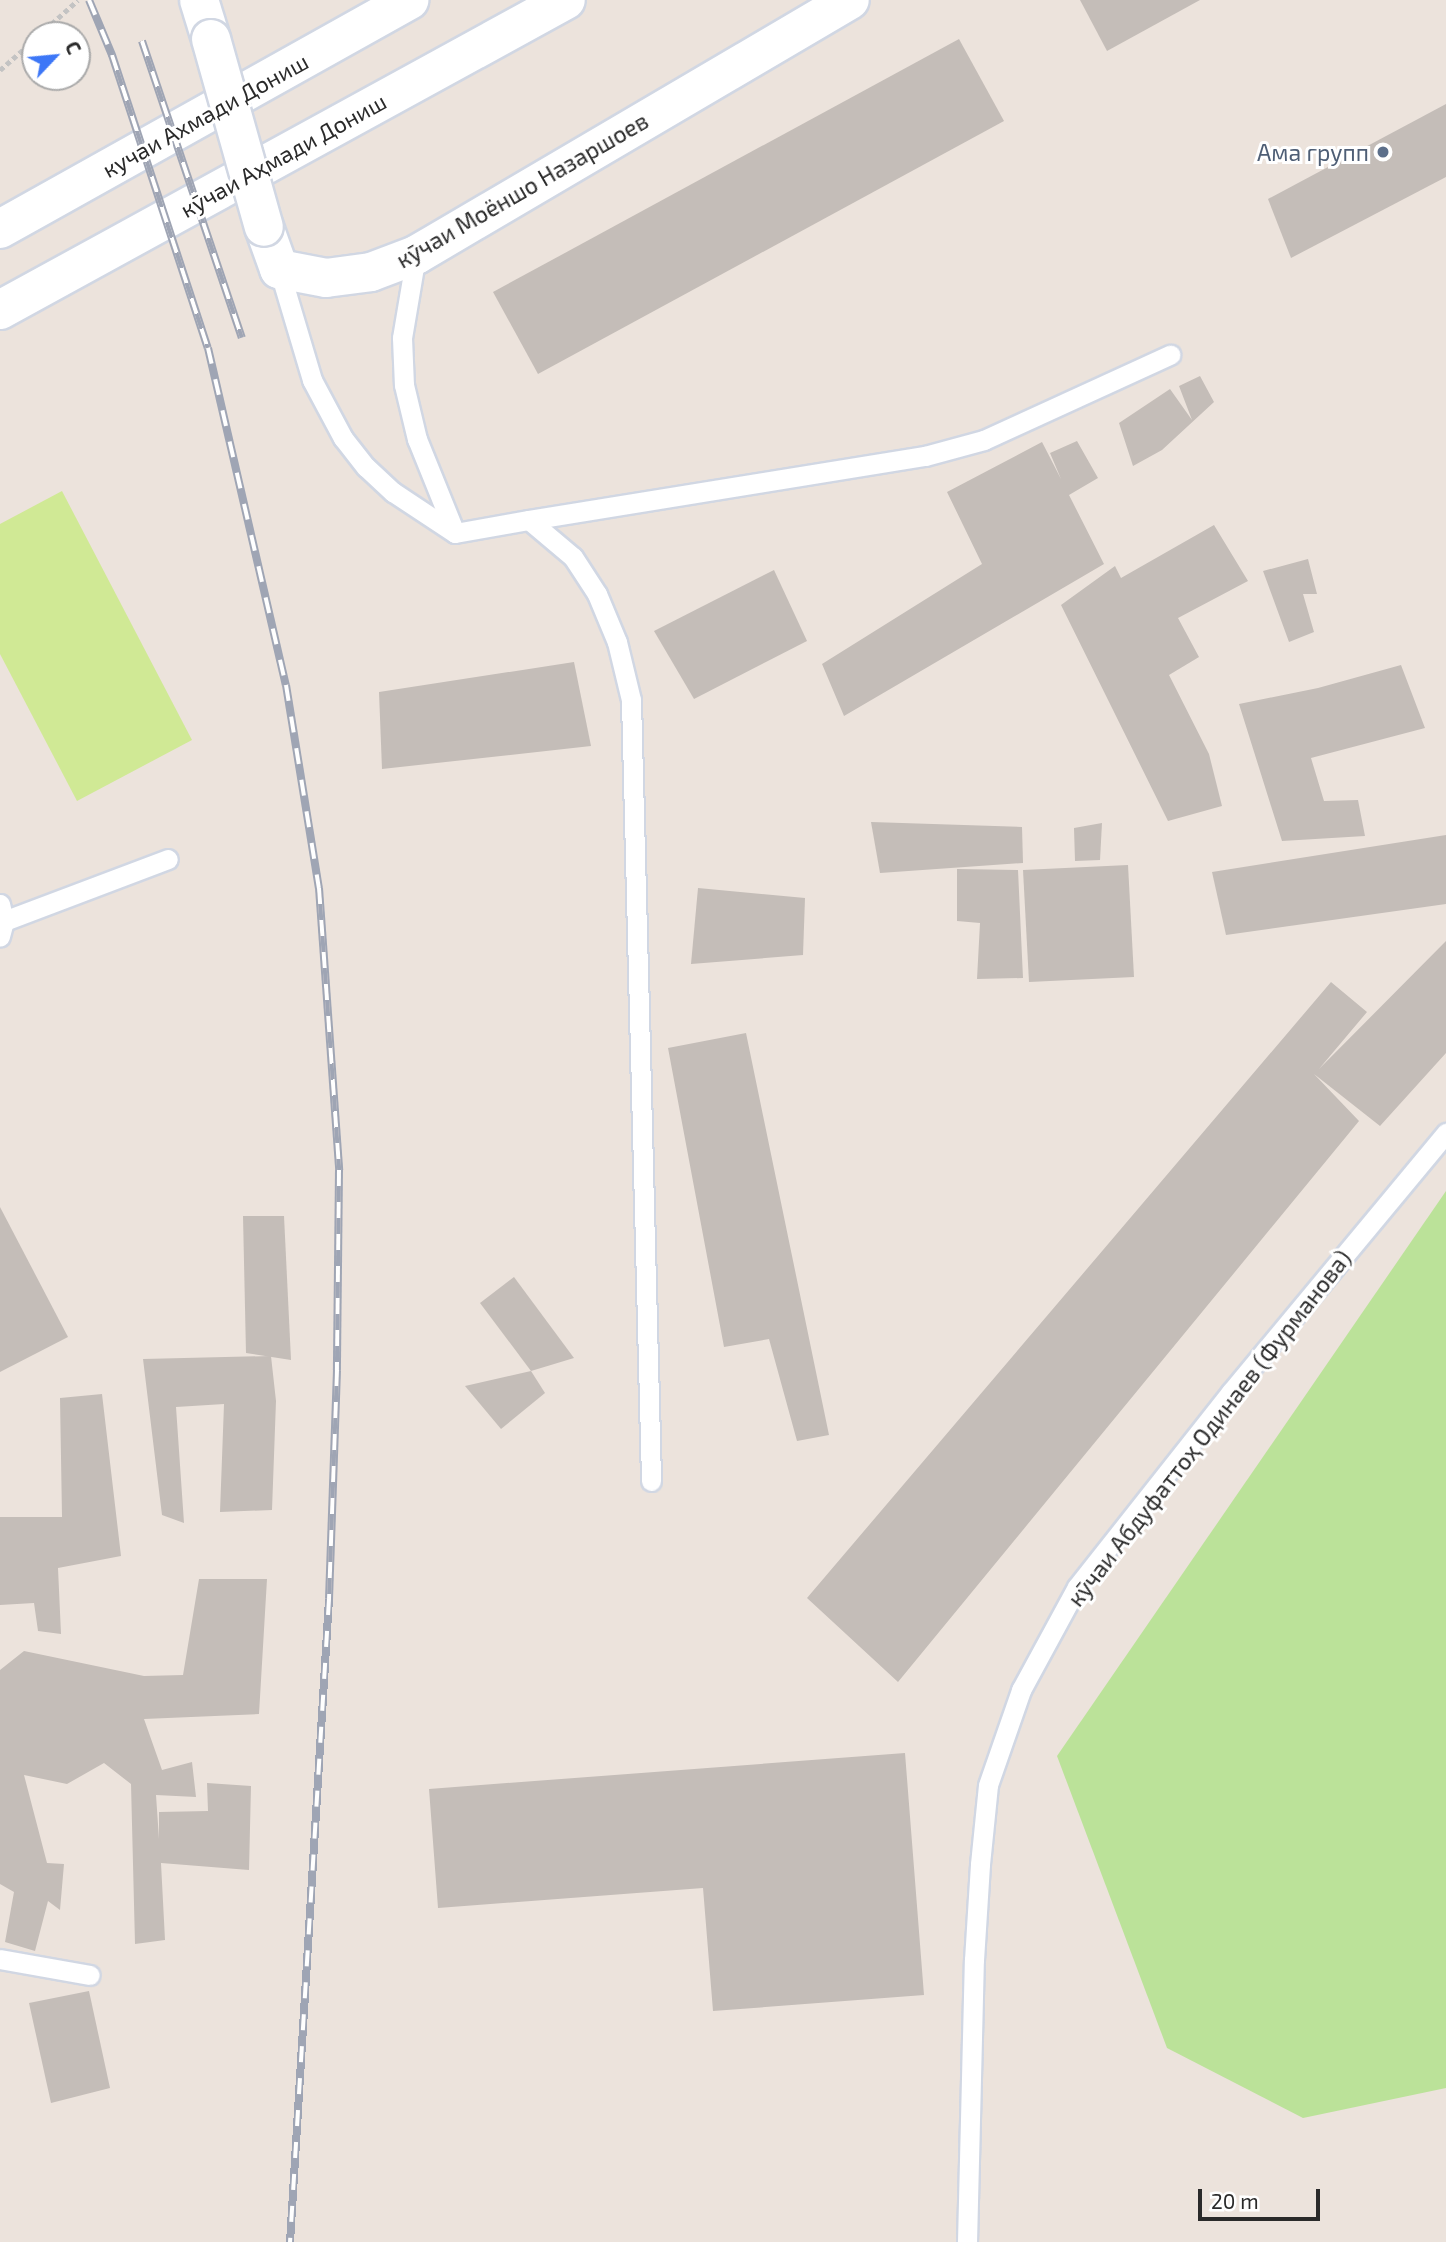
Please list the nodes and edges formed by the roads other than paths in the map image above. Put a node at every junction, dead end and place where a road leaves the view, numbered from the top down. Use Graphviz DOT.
graph roads {
  1 [pos="198,0"];
  2 [pos="409,0"];
  3 [pos="566,0"];
  4 [pos="850,0"];
  5 [pos="0,229"];
  6 [pos="416,255"];
  7 [pos="279,269"];
  8 [pos="0,310"];
  9 [pos="1170,355"];
  10 [pos="530,520"];
  11 [pos="455,533"];
  12 [pos="167,859"];
  13 [pos="1,920"];
  14 [pos="1446,1133"];
  15 [pos="651,1481"];
  16 [pos="0,1959"];
  17 [pos="89,1975"];
  18 [pos="967,2242"];
  1 -- 7 [label="street, bridge"];
  2 -- 5 [label="street, кучаи Ахмади Дониш"];
  3 -- 8 [label="street, кӯчаи Аҳмади Дониш"];
  4 -- 6 [label="street, кӯчаи Моёншо Назаршоев"];
  6 -- 7 [label="street, кӯчаи Моёншо Назаршоев"];
  6 -- 11 [label="lane"];
  7 -- 11 [label="lane"];
  9 -- 10 [label="lane"];
  10 -- 11 [label="lane"];
  10 -- 15 [label="lane"];
  12 -- 13 [label="lane"];
  14 -- 18 [label="lane, кӯчаи Абдуфаттоҳ Одинаев (Фурманова)"];
  16 -- 17 [label="lane"];
}
